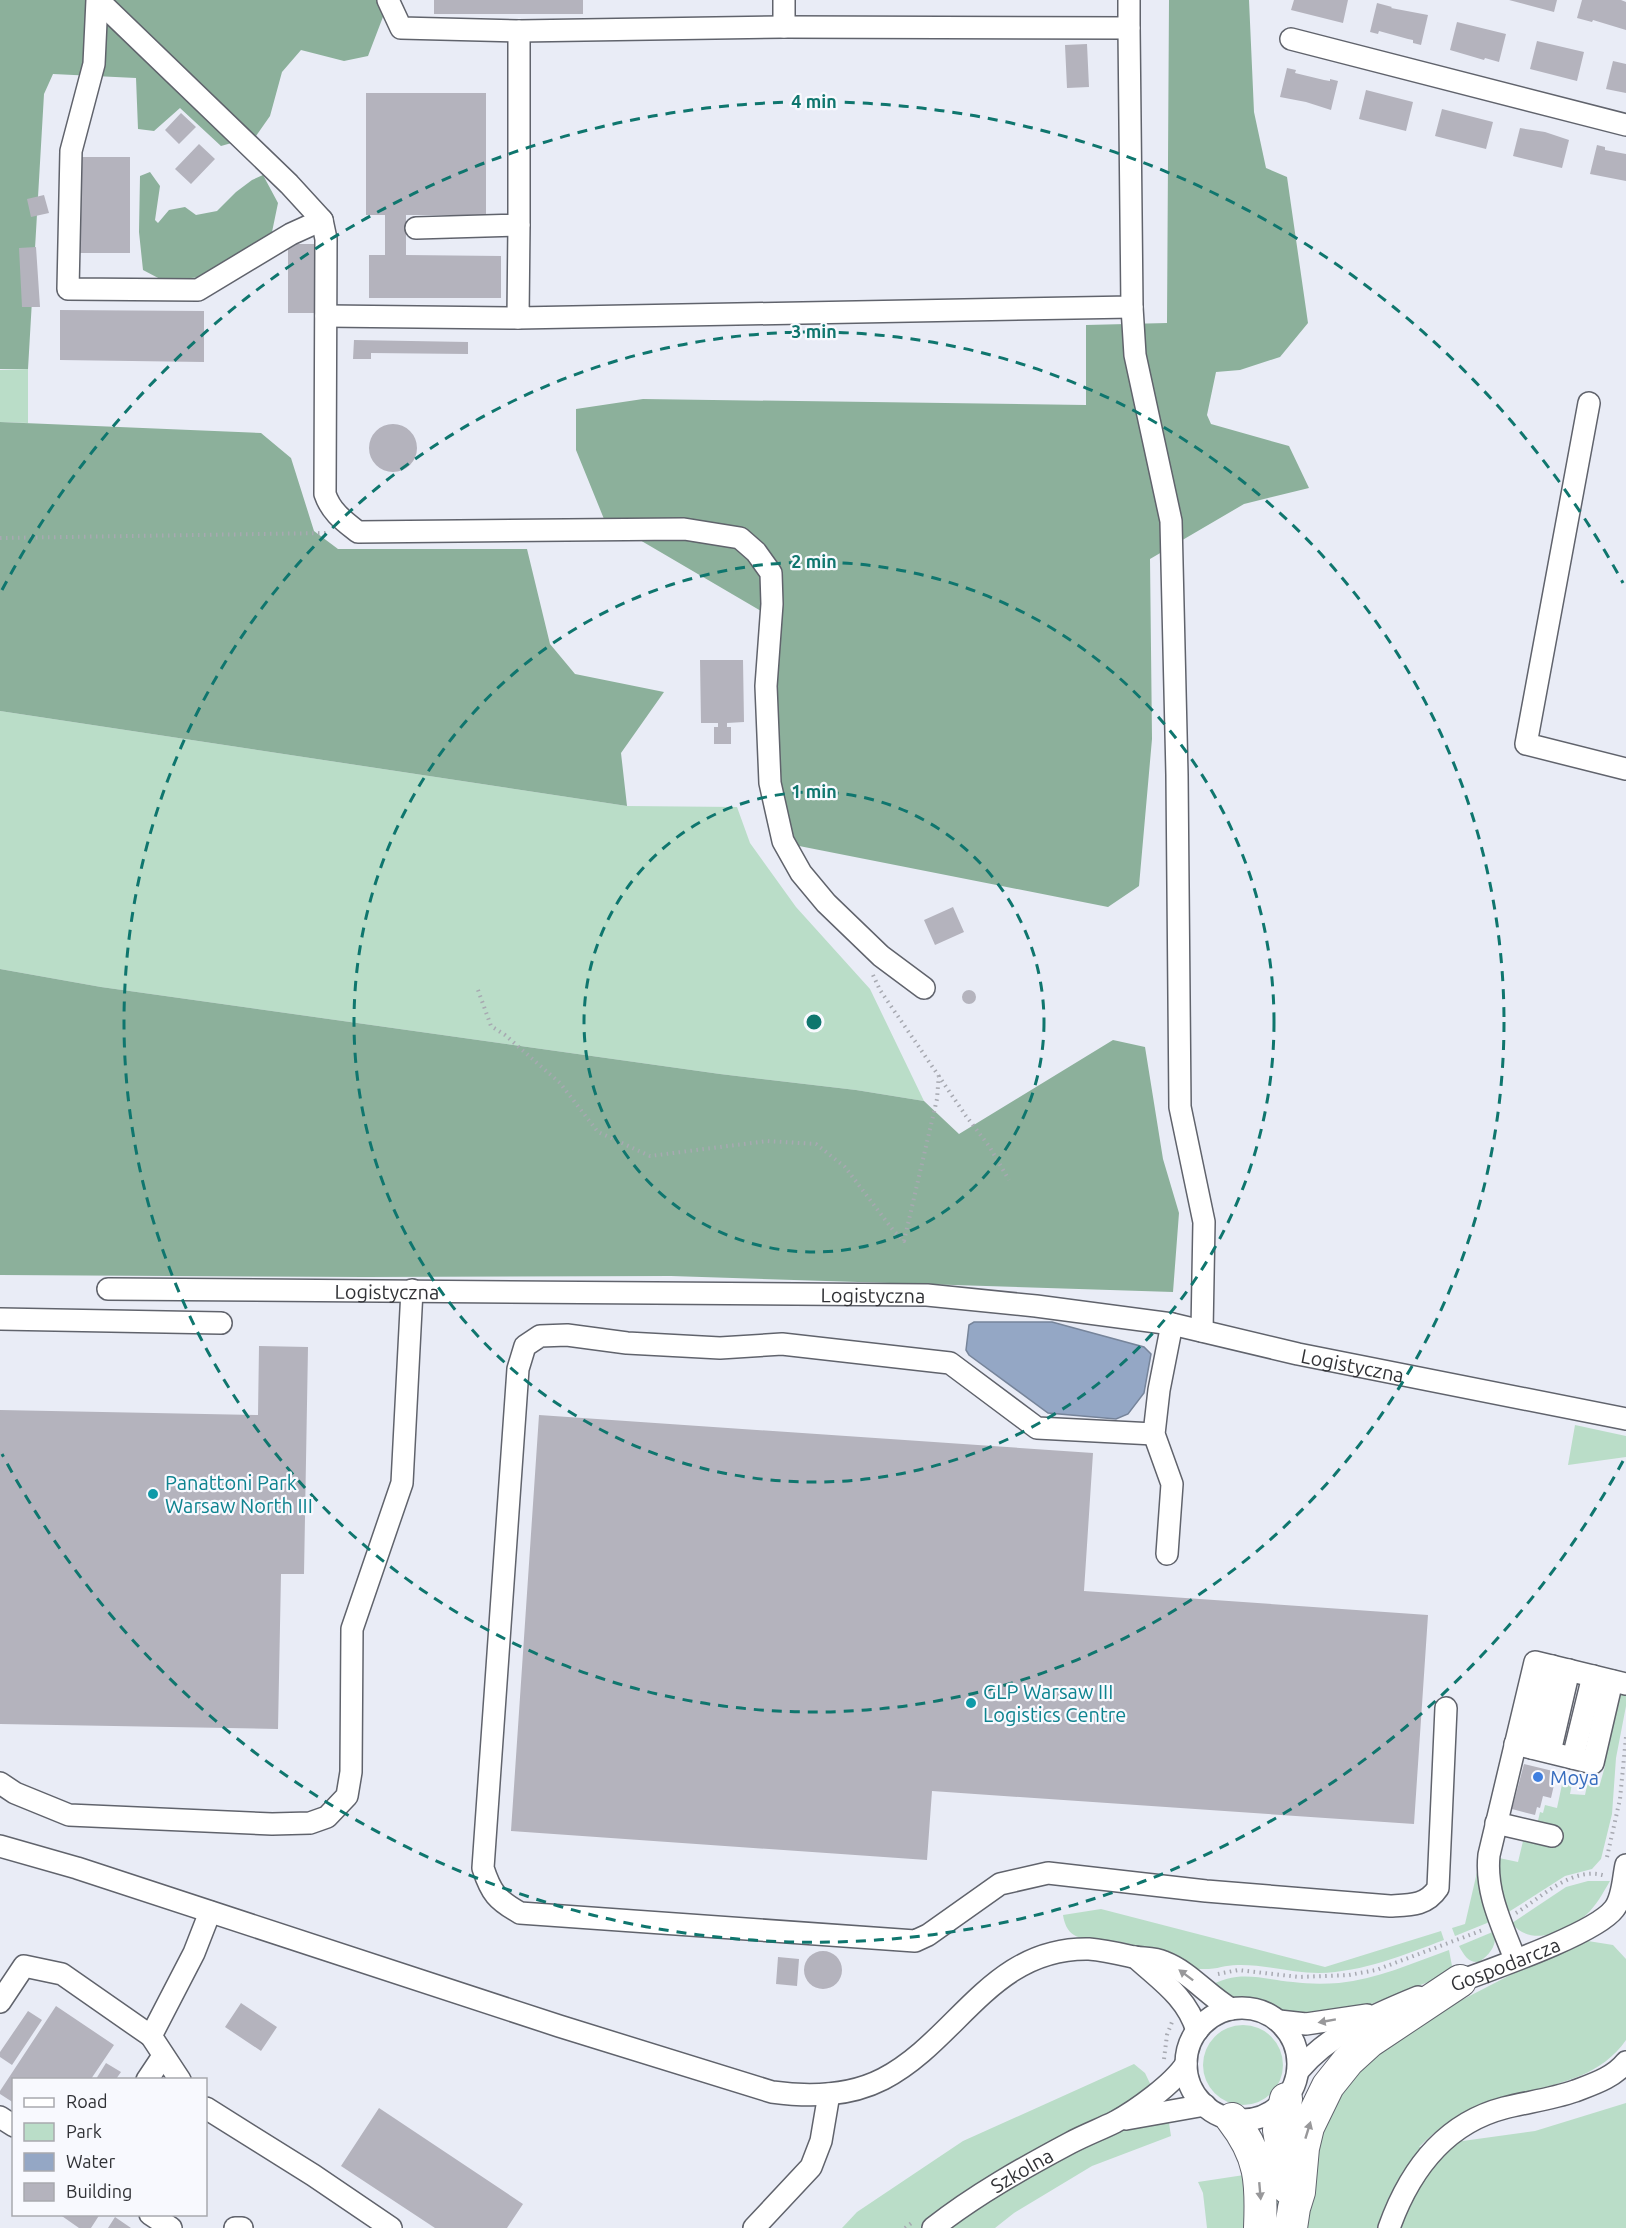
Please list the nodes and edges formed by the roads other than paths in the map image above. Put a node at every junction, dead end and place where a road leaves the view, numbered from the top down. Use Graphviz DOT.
graph roads {
  1 [pos="98,0"];
  2 [pos="388,0"];
  3 [pos="784,0"];
  4 [pos="1130,0"];
  5 [pos="784,27"];
  6 [pos="1130,28"];
  7 [pos="519,31"];
  8 [pos="1291,39"];
  9 [pos="1626,125"];
  10 [pos="322,220"];
  11 [pos="519,225"];
  12 [pos="416,228"];
  13 [pos="1132,307"];
  14 [pos="326,316"];
  15 [pos="518,318"];
  16 [pos="1589,403"];
  17 [pos="1626,770"];
  18 [pos="924,988"];
  19 [pos="108,1289"];
  20 [pos="412,1290"];
  21 [pos="0,1319"];
  22 [pos="221,1323"];
  23 [pos="1172,1324"];
  24 [pos="1202,1331"];
  25 [pos="1626,1419"];
  26 [pos="1154,1434"];
  27 [pos="1167,1554"];
  28 [pos="1561,1668"];
  29 [pos="1610,1680"];
  30 [pos="1446,1708"];
  31 [pos="1532,1748"];
  32 [pos="0,1783"];
  33 [pos="1496,1823"];
  34 [pos="1552,1836"];
  35 [pos="0,1846"];
  36 [pos="1616,1860"];
  37 [pos="1622,1903"];
  38 [pos="210,1912"];
  39 [pos="1626,1923"];
  40 [pos="1135,1958"];
  41 [pos="1515,1959"];
  42 [pos="1460,1980"];
  43 [pos="0,2002"];
  44 [pos="1231,2009"];
  45 [pos="1376,2014"];
  46 [pos="1278,2021"];
  47 [pos="1197,2031"];
  48 [pos="151,2036"];
  49 [pos="163,2056"];
  50 [pos="1626,2062"];
  51 [pos="1186,2064"];
  52 [pos="148,2078"];
  53 [pos="179,2078"];
  54 [pos="1292,2085"];
  55 [pos="829,2094"];
  56 [pos="207,2109"];
  57 [pos="1218,2112"];
  58 [pos="1117,2121"];
  59 [pos="153,2216"];
  60 [pos="1292,2218"];
  61 [pos="368,2222"];
  62 [pos="927,2222"];
  63 [pos="171,2228"];
  64 [pos="235,2228"];
  65 [pos="242,2228"];
  66 [pos="391,2228"];
  67 [pos="754,2228"];
  68 [pos="1260,2228"];
  69 [pos="1389,2228"];
  1 -- 10 [label="street"];
  1 -- 10 [label="street"];
  2 -- 7 [label="street"];
  3 -- 5 [label="street"];
  4 -- 6 [label="street"];
  5 -- 6 [label="street"];
  5 -- 7 [label="street"];
  6 -- 13 [label="street"];
  7 -- 11 [label="street"];
  8 -- 9 [label="street"];
  10 -- 14 [label="street"];
  11 -- 12 [label="street"];
  11 -- 15 [label="street"];
  13 -- 15 [label="street"];
  13 -- 24 [label="street"];
  14 -- 15 [label="street"];
  14 -- 18 [label="street"];
  16 -- 17 [label="street"];
  19 -- 20 [label="street, Logistyczna"];
  20 -- 23 [label="street, Logistyczna"];
  20 -- 32 [label="street"];
  21 -- 22 [label="street"];
  23 -- 24 [label="street, Logistyczna"];
  23 -- 26 [label="street"];
  24 -- 25 [label="street, Logistyczna"];
  26 -- 27 [label="street"];
  26 -- 30 [label="street"];
  28 -- 29 [label="street"];
  28 -- 31 [label="street"];
  28 -- 31 [label="street"];
  29 -- 31 [label="street"];
  31 -- 33 [label="street"];
  33 -- 34 [label="street"];
  33 -- 41 [label="street"];
  35 -- 38 [label="street"];
  36 -- 37 [label="street"];
  37 -- 39 [label="street"];
  37 -- 41 [label="street, Gospodarcza"];
  38 -- 48 [label="street"];
  38 -- 55 [label="street"];
  44 -- 40 [label="street, one-way"];
  40 -- 47 [label="street"];
  40 -- 55 [label="street"];
  41 -- 42 [label="street, Gospodarcza"];
  42 -- 45 [label="street, Gospodarcza"];
  60 -- 42 [label="highway, one-way"];
  43 -- 48 [label="street"];
  44 -- 46 [label="street, Gospodarcza"];
  44 -- 47 [label="street"];
  45 -- 46 [label="street, Gospodarcza, one-way"];
  45 -- 54 [label="street, Gospodarcza"];
  46 -- 54 [label="street"];
  47 -- 51 [label="street"];
  48 -- 49 [label="street"];
  49 -- 52 [label="street"];
  49 -- 53 [label="street"];
  50 -- 69 [label="street"];
  51 -- 57 [label="street"];
  51 -- 58 [label="street, Szkolna"];
  54 -- 57 [label="street, Gospodarcza"];
  54 -- 60 [label="highway"];
  55 -- 67 [label="street"];
  56 -- 61 [label="street"];
  57 -- 58 [label="street, Szkolna"];
  57 -- 68 [label="highway, one-way"];
  58 -- 62 [label="street, Szkolna"];
  59 -- 63 [label="street"];
  61 -- 66 [label="street"];
  64 -- 65 [label="street"];
}
